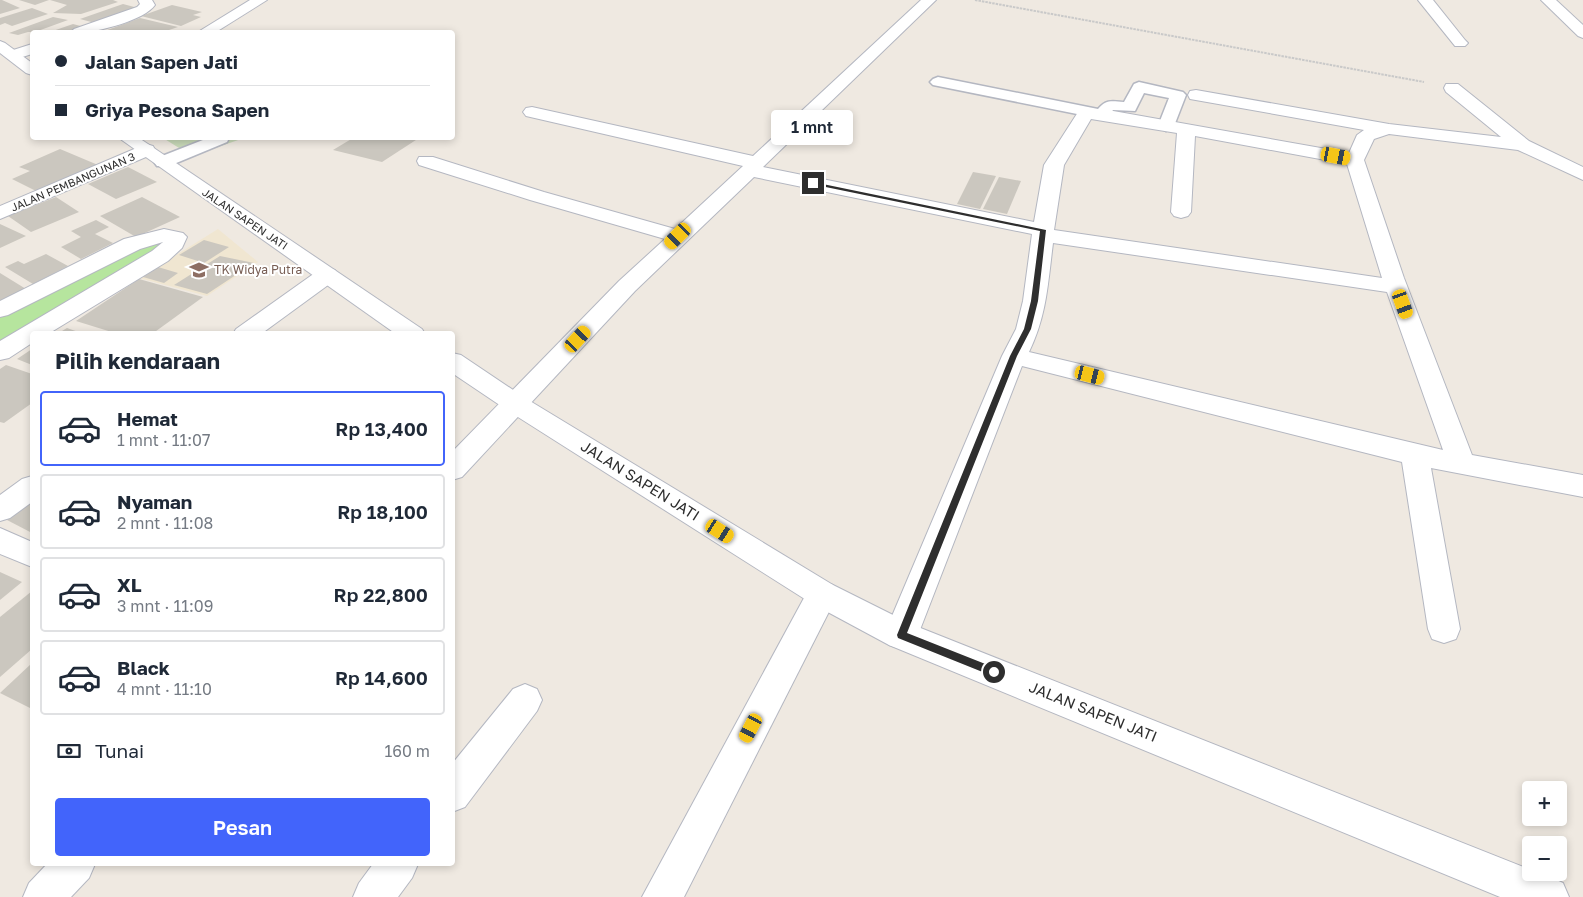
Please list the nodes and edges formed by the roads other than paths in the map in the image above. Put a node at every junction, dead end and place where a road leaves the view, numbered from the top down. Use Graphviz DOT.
graph roads {
  1 [pos="145,0"];
  2 [pos="260,0"];
  3 [pos="929,0"];
  4 [pos="1425,0"];
  5 [pos="1548,0"];
  6 [pos="85,30"];
  7 [pos="209,30"];
  8 [pos="1583,33"];
  9 [pos="1460,43"];
  10 [pos="0,46"];
  11 [pos="30,50"];
  12 [pos="13,56"];
  13 [pos="30,69"];
  14 [pos="938,82"];
  15 [pos="1452,88"];
  16 [pos="1196,95"];
  17 [pos="532,112"];
  18 [pos="1099,113"];
  19 [pos="1176,127"];
  20 [pos="1389,129"];
  21 [pos="131,140"];
  22 [pos="214,140"];
  23 [pos="1522,145"];
  24 [pos="154,156"];
  25 [pos="426,160"];
  26 [pos="1355,160"];
  27 [pos="753,167"];
  28 [pos="1583,174"];
  29 [pos="1181,212"];
  30 [pos="0,214"];
  31 [pos="1043,232"];
  32 [pos="678,236"];
  33 [pos="327,275"];
  34 [pos="1396,287"];
  35 [pos="0,310"];
  36 [pos="35,331"];
  37 [pos="249,331"];
  38 [pos="409,331"];
  39 [pos="30,334"];
  40 [pos="0,352"];
  41 [pos="1014,356"];
  42 [pos="455,363"];
  43 [pos="516,404"];
  44 [pos="1415,455"];
  45 [pos="1461,462"];
  46 [pos="455,467"];
  47 [pos="1583,486"];
  48 [pos="30,488"];
  49 [pos="0,510"];
  50 [pos="0,540"];
  51 [pos="30,554"];
  52 [pos="822,594"];
  53 [pos="1444,629"];
  54 [pos="902,635"];
  55 [pos="525,700"];
  56 [pos="455,790"];
  57 [pos="73,866"];
  58 [pos="396,866"];
  59 [pos="43,897"];
  60 [pos="373,897"];
  61 [pos="662,897"];
  62 [pos="1549,897"];
  1 -- 6 [label="street"];
  2 -- 7 [label="street"];
  3 -- 27 [label="street"];
  4 -- 9 [label="street"];
  5 -- 8 [label="street"];
  10 -- 12 [label="street"];
  11 -- 12 [label="street"];
  12 -- 13 [label="street"];
  14 -- 18 [label="lane"];
  15 -- 23 [label="street"];
  16 -- 20 [label="street"];
  17 -- 27 [label="street"];
  18 -- 19 [label="street"];
  18 -- 19 [label="lane"];
  18 -- 31 [label="street"];
  19 -- 26 [label="street"];
  19 -- 29 [label="street"];
  20 -- 23 [label="street"];
  20 -- 26 [label="street"];
  21 -- 24 [label="street, JALAN SAPEN JATI"];
  22 -- 24 [label="lane"];
  23 -- 28 [label="street"];
  24 -- 30 [label="street, JALAN PEMBANGUNAN 3"];
  24 -- 33 [label="street, JALAN SAPEN JATI"];
  25 -- 32 [label="street"];
  26 -- 34 [label="street"];
  27 -- 31 [label="street"];
  27 -- 32 [label="street"];
  31 -- 34 [label="street"];
  31 -- 41 [label="street"];
  32 -- 43 [label="street"];
  33 -- 37 [label="street"];
  33 -- 38 [label="street, JALAN SAPEN JATI"];
  34 -- 45 [label="street"];
  35 -- 36 [label="street"];
  39 -- 40 [label="street"];
  41 -- 44 [label="street"];
  41 -- 54 [label="street"];
  42 -- 43 [label="street, JALAN SAPEN JATI"];
  43 -- 46 [label="street"];
  43 -- 52 [label="street, JALAN SAPEN JATI"];
  44 -- 45 [label="street"];
  44 -- 53 [label="street"];
  45 -- 47 [label="street"];
  48 -- 49 [label="street"];
  50 -- 51 [label="street"];
  52 -- 54 [label="street, JALAN SAPEN JATI"];
  52 -- 61 [label="street"];
  54 -- 62 [label="street, JALAN SAPEN JATI"];
  55 -- 56 [label="street"];
  57 -- 59 [label="street"];
  58 -- 60 [label="street"];
}
